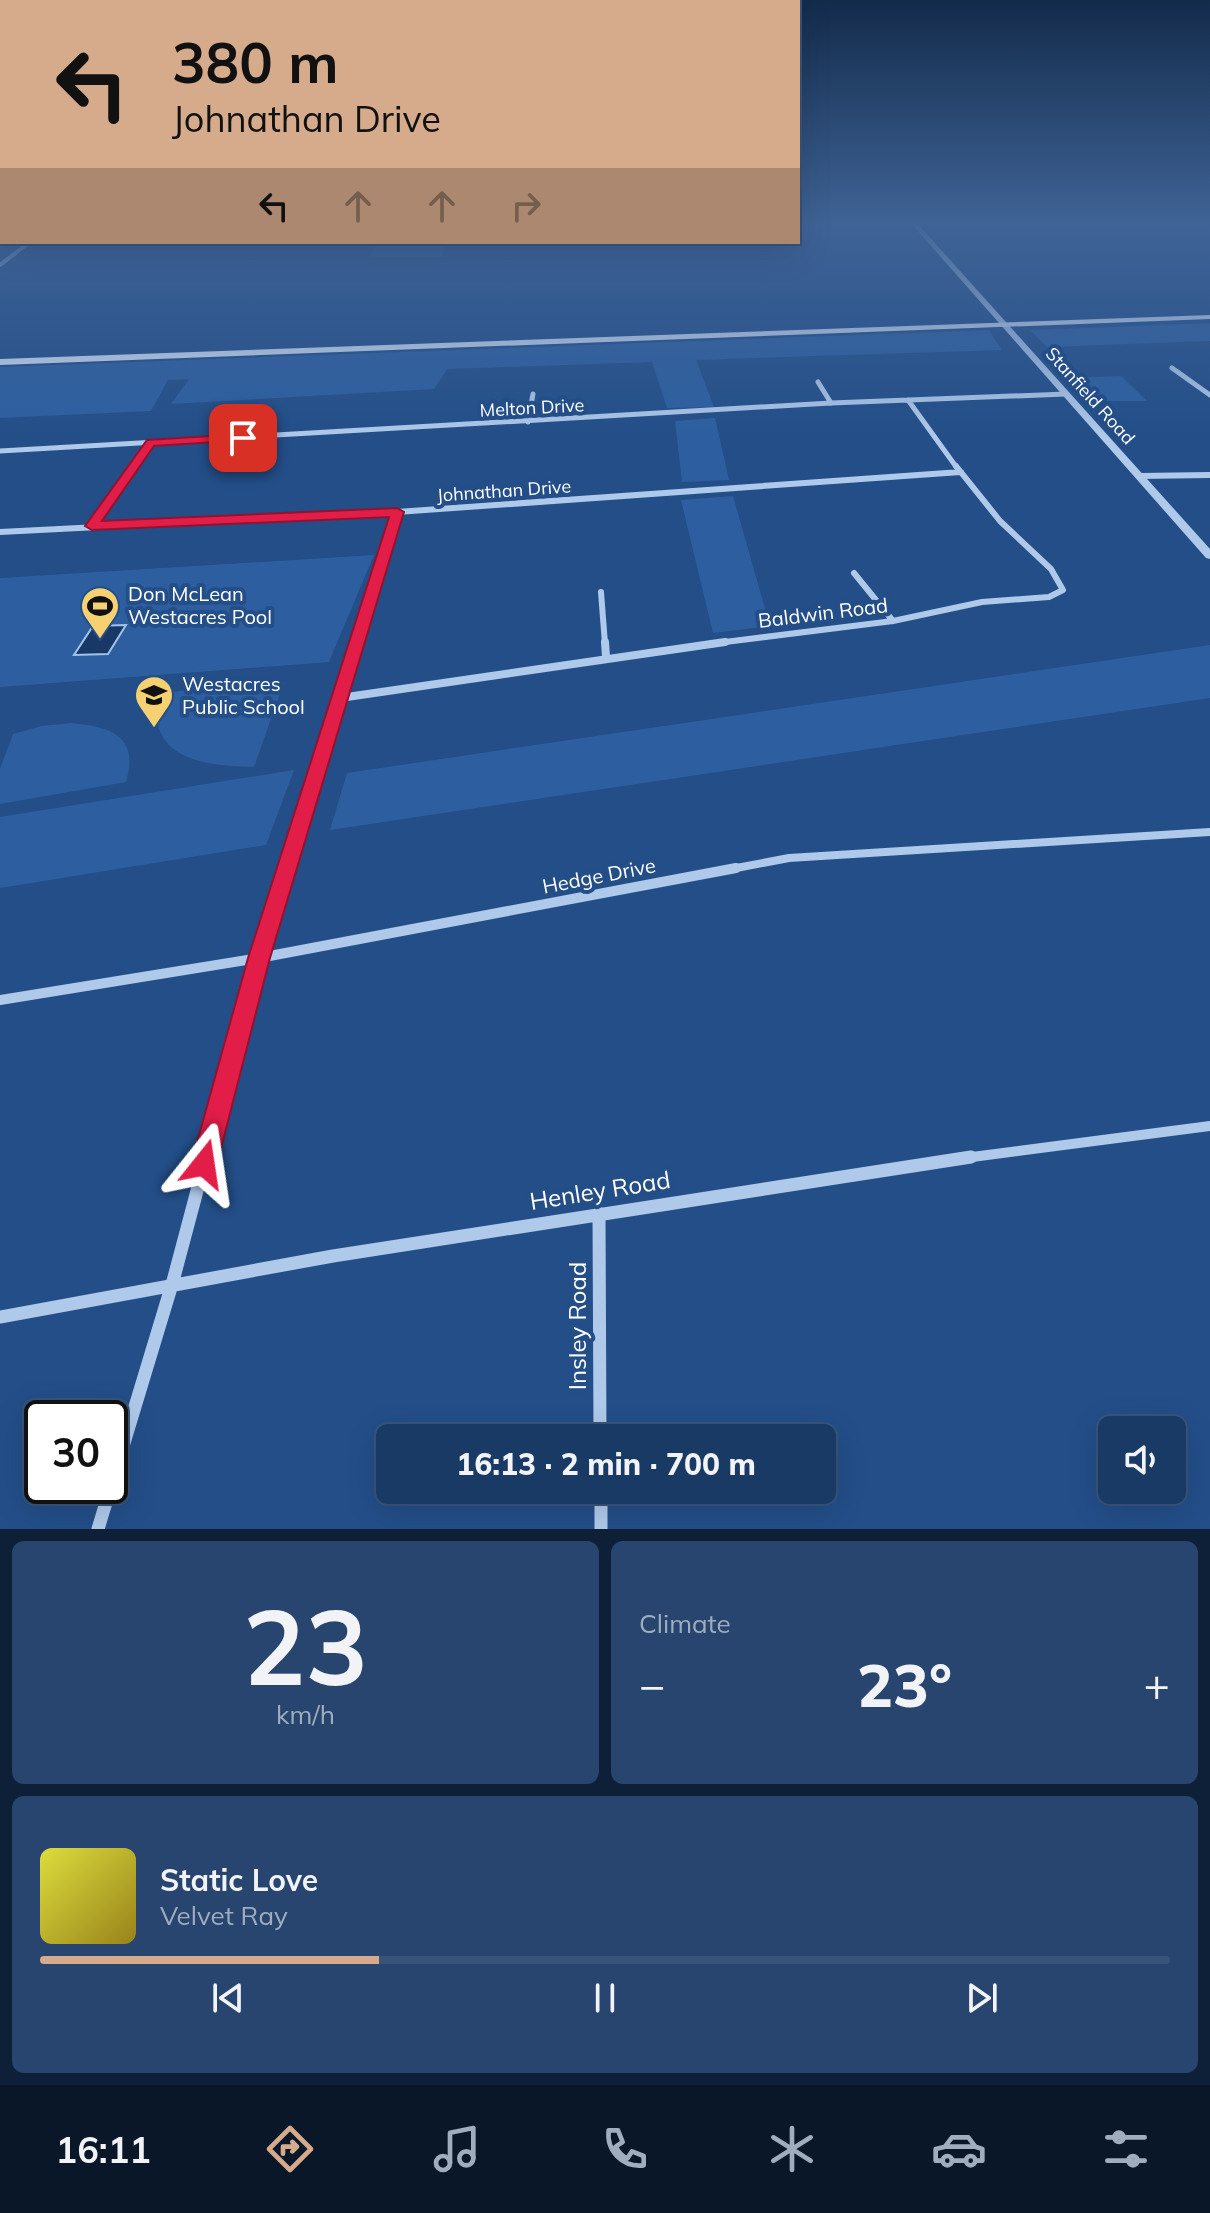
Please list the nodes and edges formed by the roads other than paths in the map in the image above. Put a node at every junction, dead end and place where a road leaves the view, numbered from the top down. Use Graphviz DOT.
graph roads {
  1 [pos="977,293"];
  2 [pos="1210,314"];
  3 [pos="1002,322"];
  4 [pos="0,355"];
  5 [pos="0,362"];
  6 [pos="1172,368"];
  7 [pos="818,382"];
  8 [pos="533,394"];
  9 [pos="1066,394"];
  10 [pos="1210,395"];
  11 [pos="908,400"];
  12 [pos="831,403"];
  13 [pos="528,422"];
  14 [pos="151,443"];
  15 [pos="0,451"];
  16 [pos="961,472"];
  17 [pos="1210,475"];
  18 [pos="1139,476"];
  19 [pos="397,512"];
  20 [pos="92,526"];
  21 [pos="0,532"];
  22 [pos="1210,556"];
  23 [pos="854,573"];
  24 [pos="601,592"];
  25 [pos="893,621"];
  26 [pos="606,657"];
  27 [pos="340,698"];
  28 [pos="1210,832"];
  29 [pos="259,958"];
  30 [pos="0,1000"];
  31 [pos="1210,1126"];
  32 [pos="599,1213"];
  33 [pos="173,1281"];
  34 [pos="0,1317"];
  35 [pos="600,1424"];
  36 [pos="601,1504"];
  37 [pos="98,1529"];
  38 [pos="601,1529"];
  1 -- 3 [label="street, Stanfield Road"];
  2 -- 3 [label="main road"];
  3 -- 4 [label="main road"];
  3 -- 5 [label="main road"];
  3 -- 9 [label="street, Stanfield Road"];
  6 -- 10 [label="street"];
  7 -- 12 [label="street"];
  8 -- 13 [label="street"];
  9 -- 11 [label="street, Melton Drive"];
  9 -- 18 [label="street, Stanfield Road"];
  11 -- 12 [label="street, Melton Drive"];
  11 -- 16 [label="street, Baldwin Road"];
  12 -- 13 [label="street, Melton Drive"];
  13 -- 14 [label="street, Melton Drive"];
  14 -- 15 [label="street, Melton Drive"];
  14 -- 20 [label="street"];
  16 -- 19 [label="street, Johnathan Drive"];
  16 -- 25 [label="street, Baldwin Road"];
  17 -- 18 [label="street"];
  18 -- 22 [label="street, Stanfield Road"];
  19 -- 20 [label="street, Johnathan Drive"];
  19 -- 27 [label="street"];
  20 -- 21 [label="street, Johnathan Drive"];
  23 -- 25 [label="street"];
  24 -- 26 [label="street"];
  25 -- 26 [label="street, Baldwin Road"];
  26 -- 27 [label="street, Baldwin Road"];
  27 -- 29 [label="street"];
  28 -- 29 [label="street, Hedge Drive"];
  29 -- 30 [label="street, Hedge Drive"];
  29 -- 33 [label="street"];
  31 -- 32 [label="street, Henley Road"];
  32 -- 33 [label="street, Henley Road"];
  32 -- 35 [label="street, Insley Road"];
  33 -- 34 [label="street, Henley Road"];
  33 -- 37 [label="street"];
  36 -- 38 [label="street"];
}
